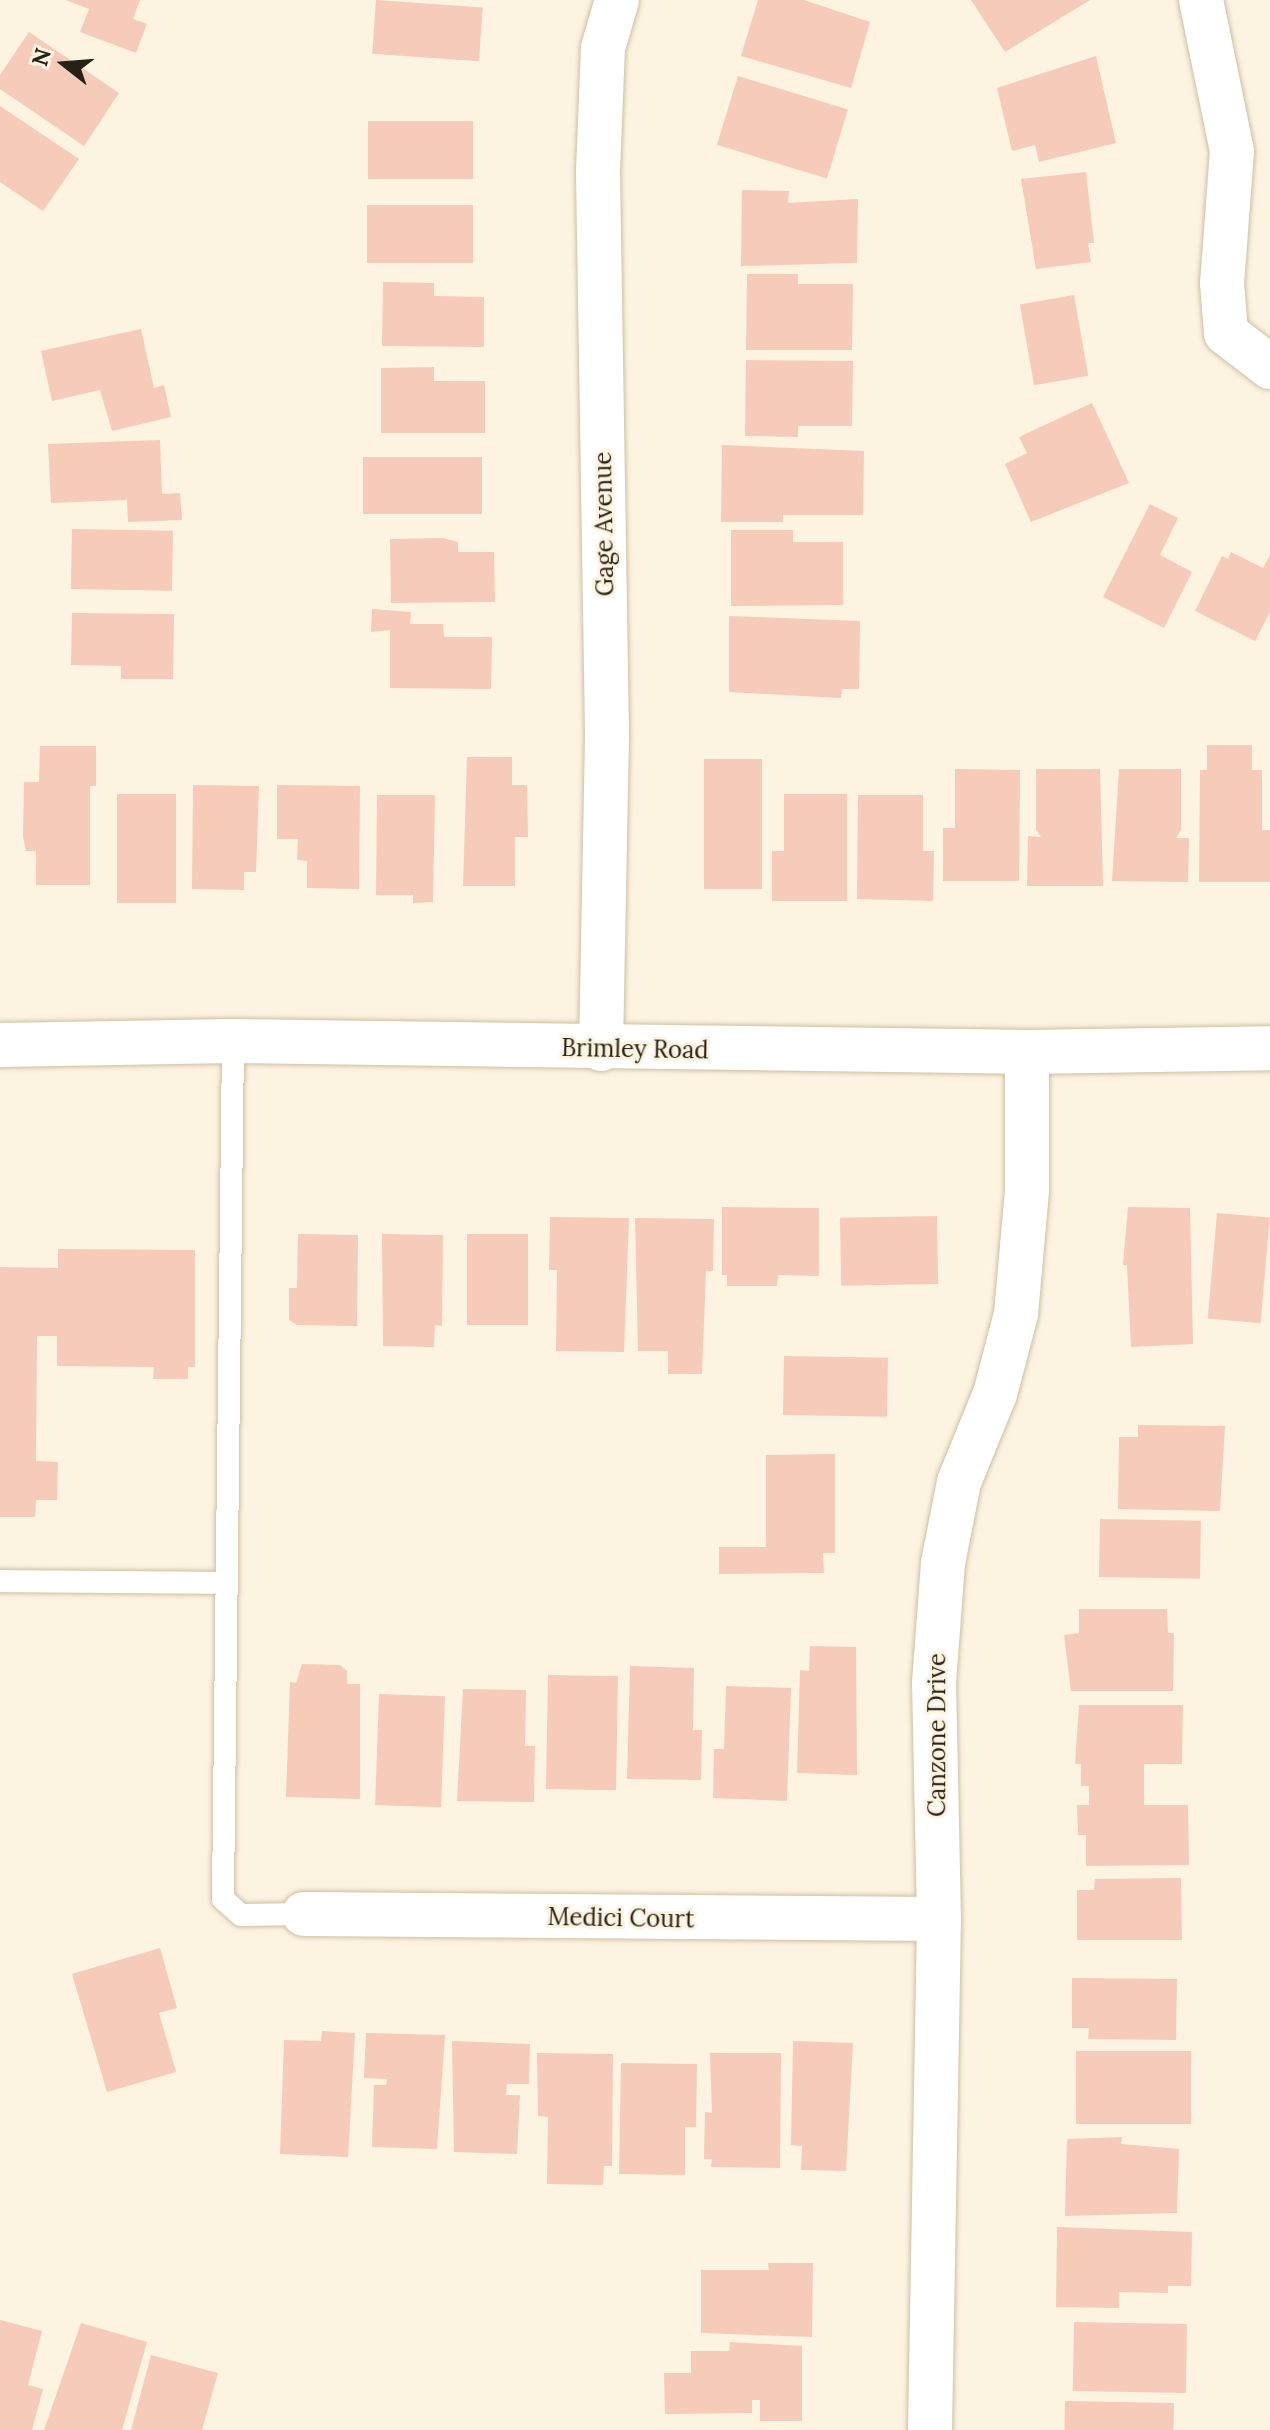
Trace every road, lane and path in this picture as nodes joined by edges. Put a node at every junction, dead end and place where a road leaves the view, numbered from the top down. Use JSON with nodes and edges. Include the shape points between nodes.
{"nodes":[{"id":1,"x":617,"y":0,"type":"edge"},
{"id":2,"x":1201,"y":0,"type":"edge"},
{"id":3,"x":1270,"y":367,"type":"edge"},
{"id":4,"x":233,"y":1041,"type":"junction"},
{"id":5,"x":0,"y":1045,"type":"edge"},
{"id":6,"x":1270,"y":1048,"type":"edge"},
{"id":7,"x":601,"y":1049,"type":"junction"},
{"id":8,"x":1027,"y":1052,"type":"junction"},
{"id":9,"x":0,"y":1581,"type":"edge"},
{"id":10,"x":227,"y":1583,"type":"junction"},
{"id":11,"x":304,"y":1914,"type":"joint"},
{"id":12,"x":939,"y":1919,"type":"junction"},
{"id":13,"x":930,"y":2430,"type":"edge"}],
"edges":[{"from":1,"to":7,"type":"street","name":"Gage Avenue","via":[[603,48],[598,171],[607,733]]},
{"from":2,"to":3,"type":"street","via":[[1232,151],[1222,283],[1226,333]]},
{"from":4,"to":5,"type":"street","name":"Brimley Road"},
{"from":4,"to":7,"type":"street","name":"Brimley Road"},
{"from":4,"to":10,"type":"lane"},
{"from":6,"to":8,"type":"street","name":"Brimley Road"},
{"from":7,"to":8,"type":"street","name":"Brimley Road"},
{"from":8,"to":12,"type":"street","name":"Canzone Drive","via":[[1027,1190],[1016,1314],[995,1394],[959,1482],[943,1563],[934,1683]]},
{"from":9,"to":10,"type":"lane"},
{"from":10,"to":11,"type":"lane","via":[[223,1899],[241,1915]]},
{"from":11,"to":12,"type":"street","name":"Medici Court"},
{"from":12,"to":13,"type":"street","name":"Canzone Drive"}]}
